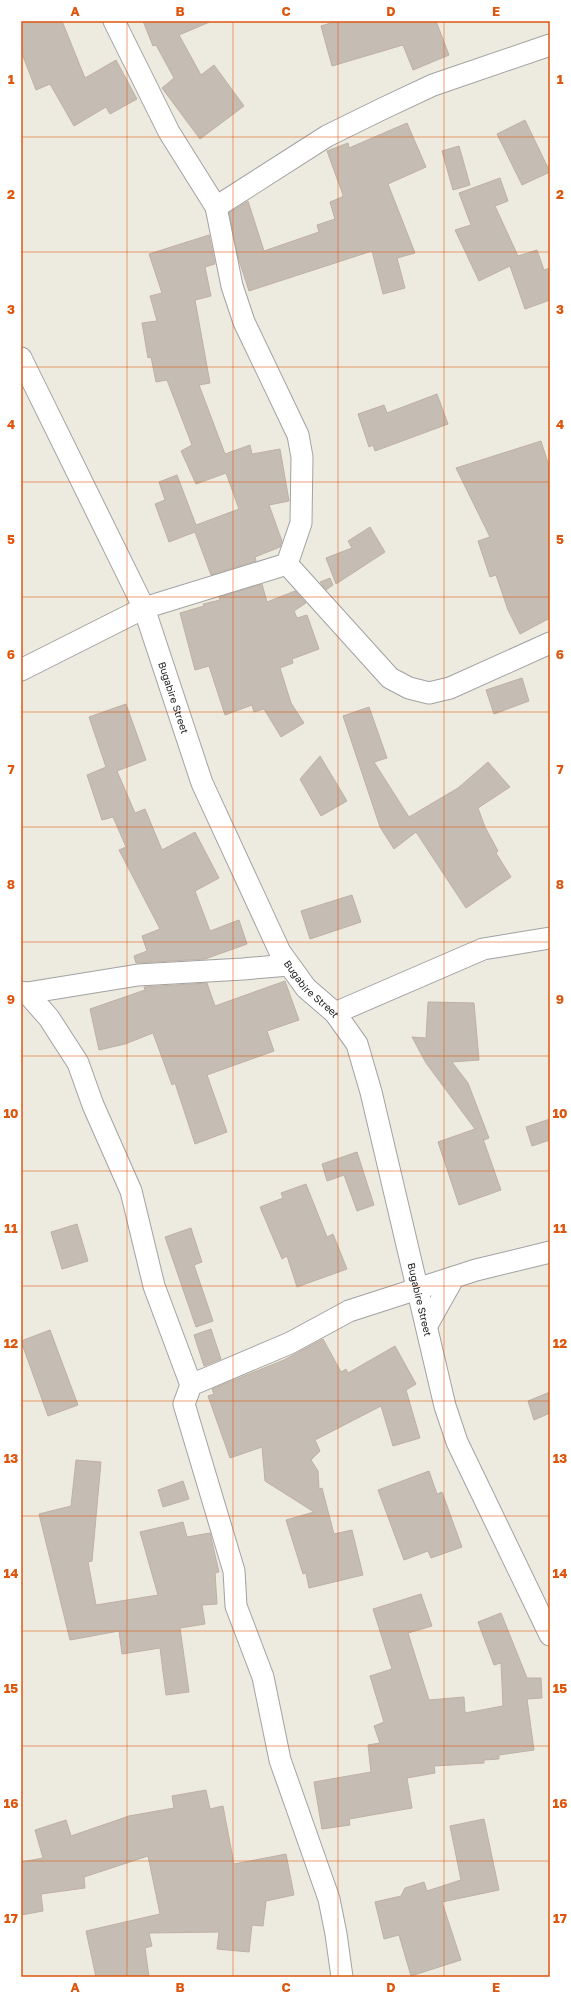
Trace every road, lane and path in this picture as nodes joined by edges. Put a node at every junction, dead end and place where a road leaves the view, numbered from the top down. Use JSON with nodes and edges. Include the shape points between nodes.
{"nodes":[{"id":1,"x":114,"y":21,"type":"edge"},
{"id":2,"x":550,"y":46,"type":"edge"},
{"id":3,"x":216,"y":207,"type":"junction"},
{"id":4,"x":21,"y":358,"type":"edge"},
{"id":5,"x":287,"y":564,"type":"junction"},
{"id":6,"x":144,"y":608,"type":"junction"},
{"id":7,"x":550,"y":643,"type":"edge"},
{"id":8,"x":21,"y":670,"type":"edge"},
{"id":9,"x":550,"y":938,"type":"edge"},
{"id":10,"x":289,"y":964,"type":"junction"},
{"id":11,"x":24,"y":992,"type":"edge"},
{"id":12,"x":335,"y":1013,"type":"junction"},
{"id":13,"x":550,"y":1252,"type":"edge"},
{"id":14,"x":454,"y":1277,"type":"junction"},
{"id":15,"x":416,"y":1288,"type":"junction"},
{"id":16,"x":427,"y":1325,"type":"junction"},
{"id":17,"x":191,"y":1384,"type":"junction"},
{"id":18,"x":550,"y":1635,"type":"edge"},
{"id":19,"x":342,"y":1977,"type":"edge"}],
"edges":[{"from":1,"to":3,"type":"street","via":[[169,132]]},
{"from":2,"to":3,"type":"street","via":[[433,85],[384,108],[327,136]]},
{"from":3,"to":5,"type":"street","via":[[232,286],[244,322],[298,435],[302,457],[301,523]]},
{"from":4,"to":6,"type":"street","name":"Bugabire Street"},
{"from":5,"to":6,"type":"street"},
{"from":5,"to":7,"type":"street","via":[[390,678],[409,688],[429,693],[450,688]]},
{"from":6,"to":8,"type":"street"},
{"from":6,"to":10,"type":"street","name":"Bugabire Street","via":[[202,783],[280,952]]},
{"from":9,"to":12,"type":"street","via":[[483,949]]},
{"from":10,"to":11,"type":"street","via":[[243,970],[138,975]]},
{"from":10,"to":12,"type":"street","name":"Bugabire Street","via":[[306,988]]},
{"from":11,"to":17,"type":"street","via":[[49,1018],[78,1063],[93,1105],[131,1191],[154,1286]]},
{"from":12,"to":15,"type":"street","name":"Bugabire Street","via":[[357,1044],[371,1092]]},
{"from":13,"to":14,"type":"street"},
{"from":14,"to":15,"type":"street"},
{"from":14,"to":16,"type":"street"},
{"from":15,"to":16,"type":"street","name":"Bugabire Street"},
{"from":15,"to":17,"type":"street","via":[[349,1311],[290,1343]]},
{"from":16,"to":18,"type":"street","name":"Bugabire Street","via":[[445,1406],[457,1442]]},
{"from":17,"to":19,"type":"street","via":[[184,1404],[234,1571],[236,1606],[263,1677],[280,1760],[329,1899]]}]}
